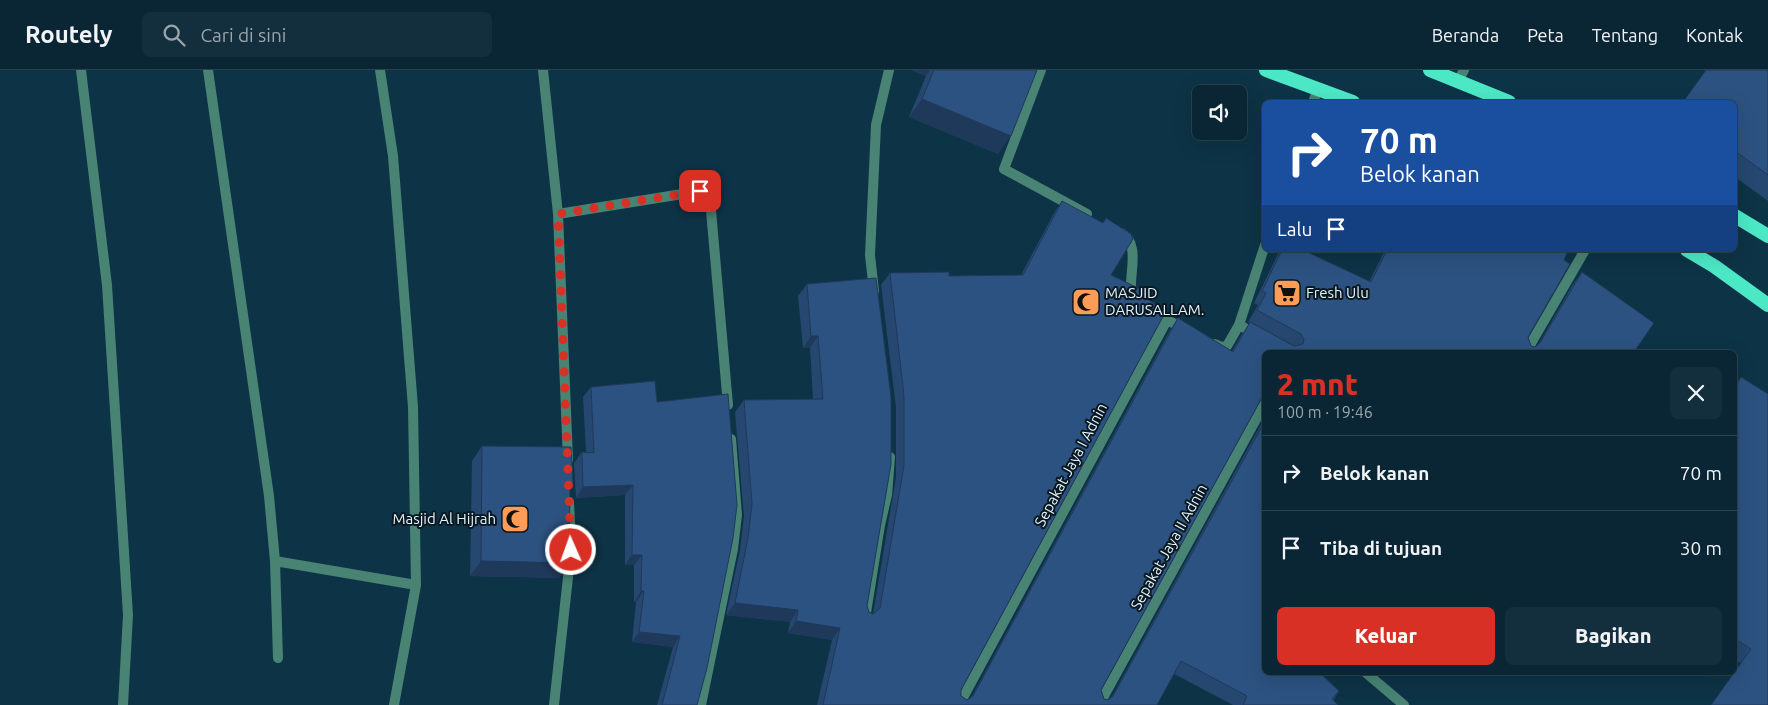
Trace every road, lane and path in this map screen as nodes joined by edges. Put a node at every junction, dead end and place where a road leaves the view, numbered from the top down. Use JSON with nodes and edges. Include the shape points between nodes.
{"nodes":[{"id":1,"x":81,"y":70,"type":"edge"},
{"id":2,"x":208,"y":70,"type":"edge"},
{"id":3,"x":380,"y":70,"type":"edge"},
{"id":4,"x":543,"y":70,"type":"edge"},
{"id":5,"x":888,"y":70,"type":"edge"},
{"id":6,"x":1041,"y":70,"type":"edge"},
{"id":7,"x":1266,"y":70,"type":"edge"},
{"id":8,"x":1430,"y":70,"type":"edge"},
{"id":9,"x":1461,"y":75,"type":"edge"},
{"id":10,"x":1316,"y":96,"type":"edge"},
{"id":11,"x":1341,"y":100,"type":"edge"},
{"id":12,"x":1505,"y":100,"type":"edge"},
{"id":13,"x":558,"y":214,"type":"junction"},
{"id":14,"x":1737,"y":217,"type":"edge"},
{"id":15,"x":1768,"y":236,"type":"edge"},
{"id":16,"x":1263,"y":252,"type":"edge"},
{"id":17,"x":1584,"y":252,"type":"edge"},
{"id":18,"x":1690,"y":252,"type":"edge"},
{"id":19,"x":875,"y":303,"type":"edge"},
{"id":20,"x":1146,"y":304,"type":"edge"},
{"id":21,"x":1768,"y":306,"type":"edge"},
{"id":22,"x":1239,"y":325,"type":"junction"},
{"id":23,"x":1271,"y":342,"type":"edge"},
{"id":24,"x":1527,"y":350,"type":"edge"},
{"id":25,"x":1262,"y":408,"type":"edge"},
{"id":26,"x":729,"y":414,"type":"edge"},
{"id":27,"x":731,"y":432,"type":"edge"},
{"id":28,"x":890,"y":444,"type":"edge"},
{"id":29,"x":568,"y":470,"type":"edge"},
{"id":30,"x":569,"y":490,"type":"edge"},
{"id":31,"x":275,"y":561,"type":"junction"},
{"id":32,"x":416,"y":584,"type":"junction"},
{"id":33,"x":865,"y":619,"type":"edge"},
{"id":34,"x":278,"y":658,"type":"dead end"},
{"id":35,"x":1369,"y":675,"type":"edge"},
{"id":36,"x":123,"y":705,"type":"edge"},
{"id":37,"x":394,"y":705,"type":"edge"},
{"id":38,"x":554,"y":705,"type":"edge"},
{"id":39,"x":701,"y":705,"type":"edge"},
{"id":40,"x":958,"y":705,"type":"edge"},
{"id":41,"x":1100,"y":705,"type":"edge"},
{"id":42,"x":1404,"y":705,"type":"edge"}],
"edges":[{"from":1,"to":36,"type":"street","via":[[107,285],[128,615]]},
{"from":2,"to":31,"type":"street","via":[[269,496]]},
{"from":3,"to":32,"type":"street","via":[[393,156],[413,407]]},
{"from":4,"to":13,"type":"street"},
{"from":5,"to":19,"type":"street","via":[[876,125],[870,256]]},
{"from":6,"to":20,"type":"street","via":[[1004,169],[1125,235],[1132,250],[1131,288]]},
{"from":7,"to":10,"type":"highway"},
{"from":8,"to":9,"type":"highway"},
{"from":9,"to":12,"type":"highway"},
{"from":10,"to":11,"type":"highway"},
{"from":13,"to":26,"type":"street","via":[[700,191],[706,194],[710,199]]},
{"from":13,"to":29,"type":"street"},
{"from":14,"to":15,"type":"highway"},
{"from":16,"to":22,"type":"street"},
{"from":17,"to":24,"type":"street"},
{"from":18,"to":21,"type":"highway"},
{"from":22,"to":23,"type":"street"},
{"from":22,"to":40,"type":"street","name":"Sepakat Jaya I Adnin","via":[[1225,347],[1164,317]]},
{"from":25,"to":41,"type":"street","name":"Sepakat Jaya II Adnin"},
{"from":27,"to":39,"type":"street","via":[[738,515]]},
{"from":28,"to":33,"type":"street","via":[[887,496]]},
{"from":30,"to":38,"type":"street","via":[[571,550]]},
{"from":31,"to":32,"type":"street"},
{"from":31,"to":34,"type":"street"},
{"from":32,"to":37,"type":"street"},
{"from":35,"to":42,"type":"street"}]}
